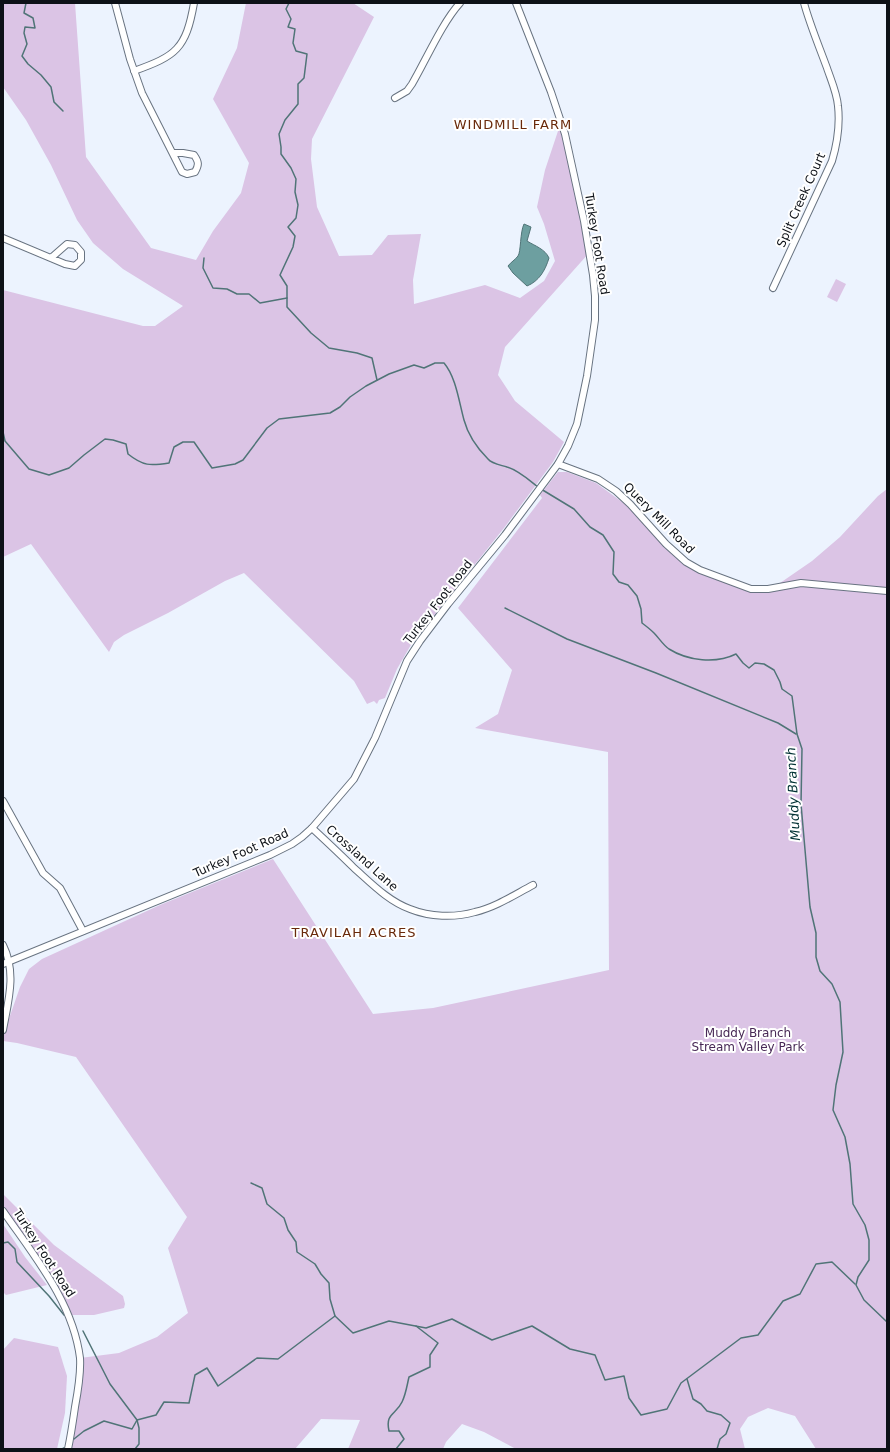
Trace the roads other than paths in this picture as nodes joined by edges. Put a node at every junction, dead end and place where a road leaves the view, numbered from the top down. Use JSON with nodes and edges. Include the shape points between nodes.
{"nodes":[{"id":1,"x":115,"y":3,"type":"edge"},
{"id":2,"x":194,"y":3,"type":"edge"},
{"id":3,"x":460,"y":3,"type":"edge"},
{"id":4,"x":516,"y":3,"type":"edge"},
{"id":5,"x":804,"y":3,"type":"edge"},
{"id":6,"x":134,"y":71,"type":"junction"},
{"id":7,"x":395,"y":98,"type":"dead end"},
{"id":8,"x":173,"y":153,"type":"junction"},
{"id":9,"x":3,"y":238,"type":"edge"},
{"id":10,"x":51,"y":258,"type":"junction"},
{"id":11,"x":773,"y":288,"type":"dead end"},
{"id":12,"x":558,"y":464,"type":"junction"},
{"id":13,"x":887,"y":591,"type":"edge"},
{"id":14,"x":3,"y":801,"type":"edge"},
{"id":15,"x":312,"y":828,"type":"junction"},
{"id":16,"x":533,"y":885,"type":"dead end"},
{"id":17,"x":83,"y":931,"type":"junction"},
{"id":18,"x":3,"y":945,"type":"edge"},
{"id":19,"x":6,"y":963,"type":"edge"},
{"id":20,"x":3,"y":1030,"type":"edge"},
{"id":21,"x":3,"y":1211,"type":"edge"},
{"id":22,"x":68,"y":1449,"type":"edge"}],
"edges":[{"from":1,"to":6,"type":"street"},
{"from":2,"to":6,"type":"street","via":[[188,32],[175,50],[160,61]]},
{"from":3,"to":7,"type":"street","via":[[438,36],[407,92]]},
{"from":4,"to":12,"type":"street","name":"Turkey Foot Road","via":[[565,134],[584,221],[595,296],[595,320],[577,424]]},
{"from":5,"to":11,"type":"street","name":"Split Creek Court","via":[[835,91],[838,107],[836,148]]},
{"from":6,"to":8,"type":"street","via":[[142,93]]},
{"from":8,"to":8,"type":"street","via":[[182,172],[195,172],[199,161],[194,155]]},
{"from":9,"to":10,"type":"street"},
{"from":10,"to":10,"type":"street","via":[[75,266],[81,260],[82,252],[75,245],[67,244]]},
{"from":12,"to":13,"type":"street","name":"Query Mill Road","via":[[598,479],[616,491],[686,562],[751,590],[801,584]]},
{"from":12,"to":15,"type":"street","name":"Turkey Foot Road","via":[[420,641],[407,661],[375,738],[354,779]]},
{"from":14,"to":17,"type":"street","via":[[43,873],[60,888]]},
{"from":15,"to":16,"type":"street","name":"Crossland Lane","via":[[376,888],[408,909],[418,912],[449,917],[476,912],[492,907]]},
{"from":15,"to":17,"type":"street","name":"Turkey Foot Road","via":[[292,844],[270,855]]},
{"from":17,"to":19,"type":"street","name":"Turkey Foot Road"},
{"from":18,"to":19,"type":"street"},
{"from":19,"to":20,"type":"street","via":[[12,978]]},
{"from":21,"to":22,"type":"street","name":"Turkey Foot Road","via":[[52,1283],[70,1315],[74,1329],[80,1358],[79,1382]]}]}
